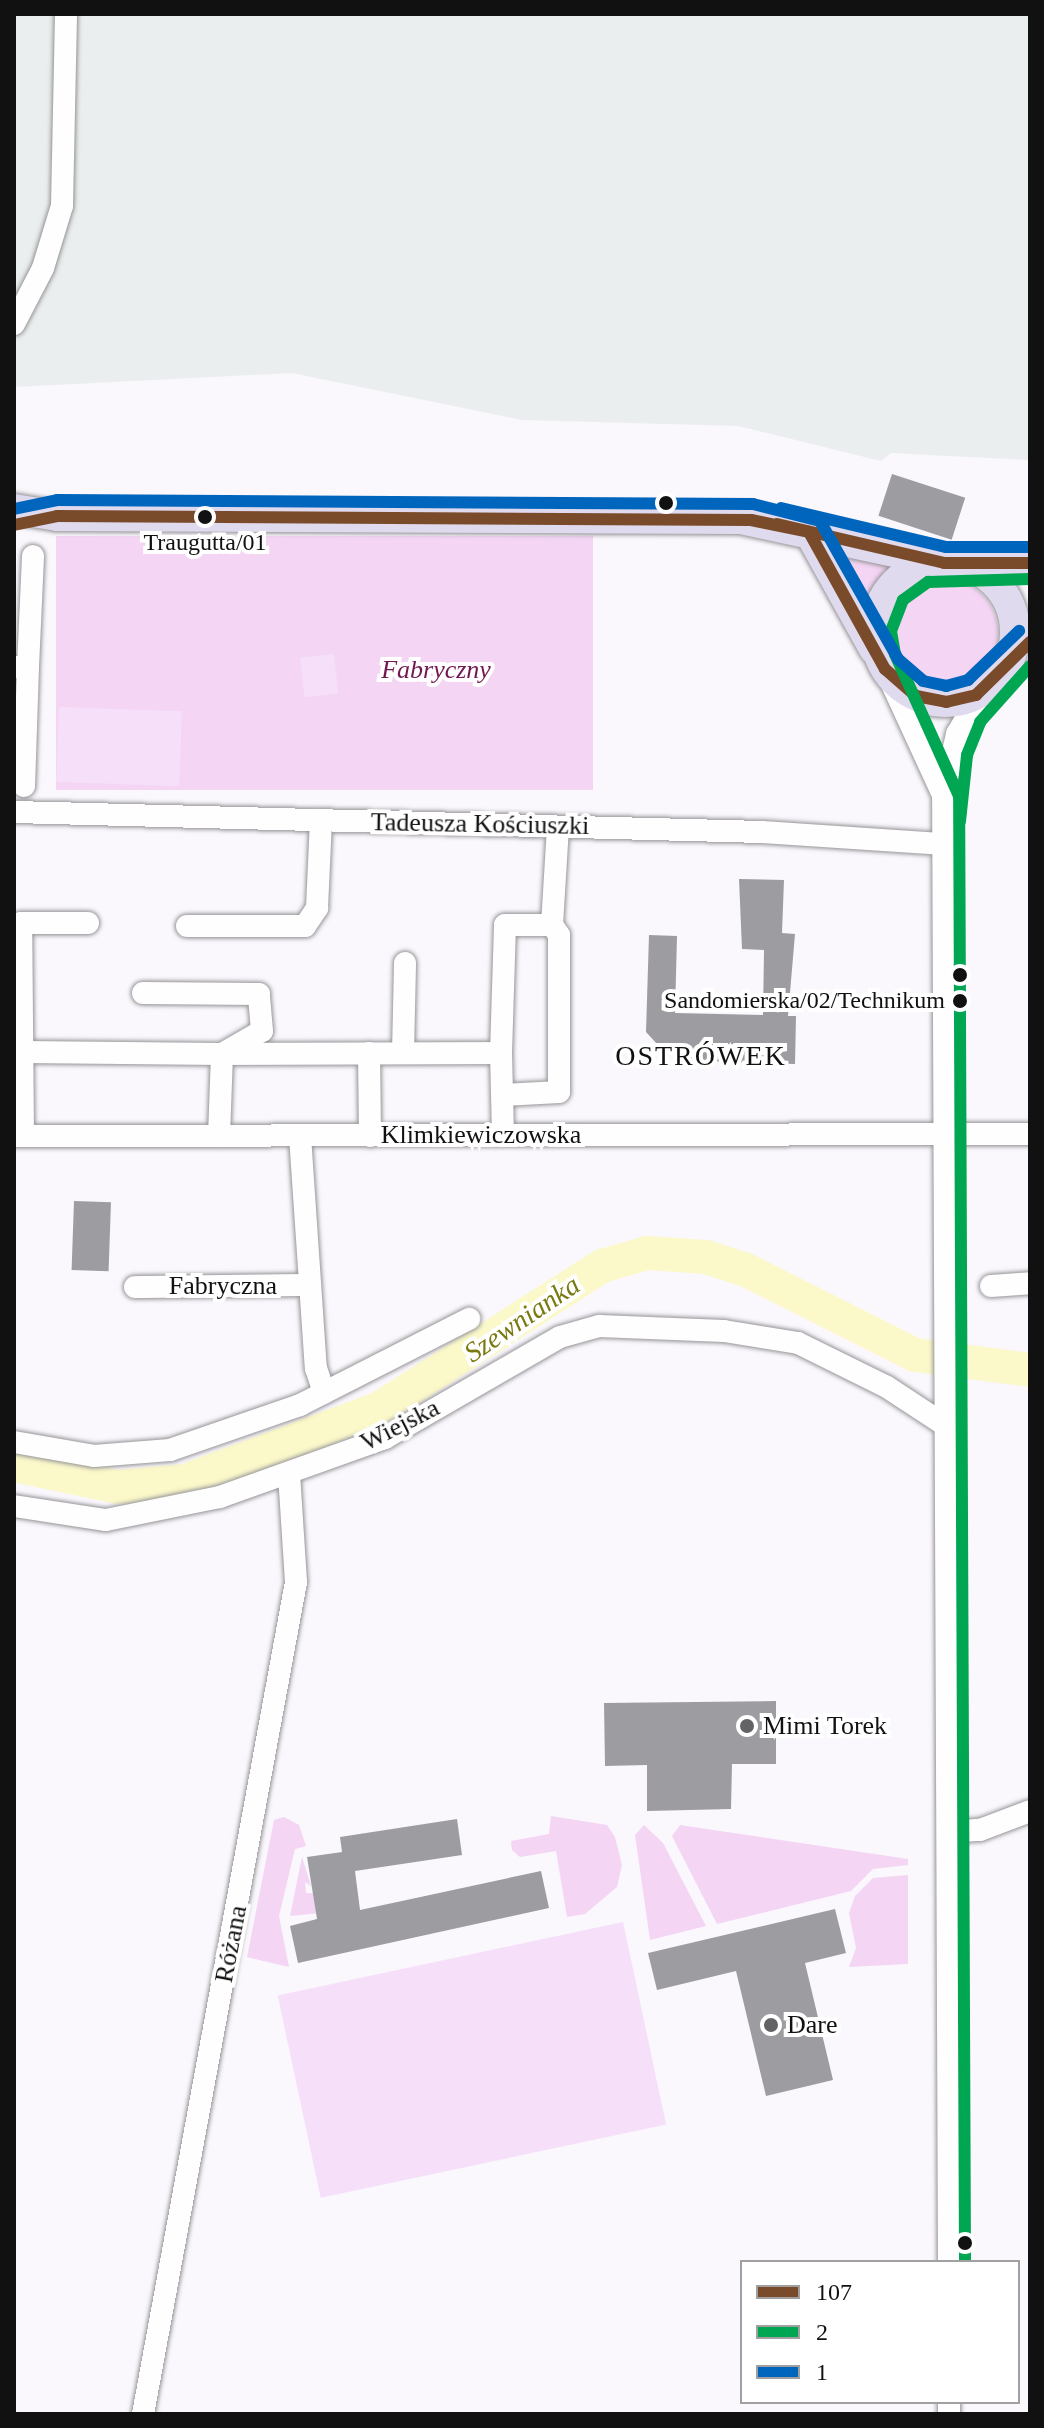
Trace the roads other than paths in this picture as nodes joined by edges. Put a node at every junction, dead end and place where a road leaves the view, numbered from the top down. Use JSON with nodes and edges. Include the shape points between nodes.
{"nodes":[{"id":1,"x":66,"y":14,"type":"edge"},
{"id":2,"x":14,"y":324,"type":"edge"},
{"id":3,"x":14,"y":509,"type":"edge"},
{"id":4,"x":57,"y":516,"type":"junction"},
{"id":5,"x":14,"y":525,"type":"edge"},
{"id":6,"x":809,"y":532,"type":"junction"},
{"id":7,"x":33,"y":556,"type":"dead end"},
{"id":8,"x":954,"y":563,"type":"junction"},
{"id":9,"x":1030,"y":563,"type":"edge"},
{"id":10,"x":1030,"y":642,"type":"edge"},
{"id":11,"x":883,"y":664,"type":"junction"},
{"id":12,"x":21,"y":667,"type":"edge"},
{"id":13,"x":1006,"y":667,"type":"junction"},
{"id":14,"x":981,"y":693,"type":"junction"},
{"id":15,"x":24,"y":786,"type":"dead end"},
{"id":16,"x":943,"y":796,"type":"junction"},
{"id":17,"x":14,"y":812,"type":"edge"},
{"id":18,"x":321,"y":820,"type":"junction"},
{"id":19,"x":558,"y":827,"type":"junction"},
{"id":20,"x":945,"y":844,"type":"junction"},
{"id":21,"x":18,"y":923,"type":"edge"},
{"id":22,"x":88,"y":923,"type":"dead end"},
{"id":23,"x":552,"y":925,"type":"junction"},
{"id":24,"x":187,"y":926,"type":"dead end"},
{"id":25,"x":405,"y":963,"type":"dead end"},
{"id":26,"x":143,"y":993,"type":"dead end"},
{"id":27,"x":23,"y":1052,"type":"junction"},
{"id":28,"x":369,"y":1053,"type":"junction"},
{"id":29,"x":403,"y":1053,"type":"junction"},
{"id":30,"x":501,"y":1053,"type":"junction"},
{"id":31,"x":222,"y":1054,"type":"junction"},
{"id":32,"x":503,"y":1095,"type":"junction"},
{"id":33,"x":948,"y":1134,"type":"junction"},
{"id":34,"x":1030,"y":1134,"type":"edge"},
{"id":35,"x":503,"y":1135,"type":"junction"},
{"id":36,"x":19,"y":1136,"type":"edge"},
{"id":37,"x":219,"y":1136,"type":"junction"},
{"id":38,"x":300,"y":1136,"type":"junction"},
{"id":39,"x":370,"y":1136,"type":"junction"},
{"id":40,"x":1030,"y":1283,"type":"edge"},
{"id":41,"x":310,"y":1285,"type":"junction"},
{"id":42,"x":991,"y":1286,"type":"dead end"},
{"id":43,"x":135,"y":1287,"type":"dead end"},
{"id":44,"x":469,"y":1319,"type":"dead end"},
{"id":45,"x":324,"y":1393,"type":"junction"},
{"id":46,"x":948,"y":1427,"type":"junction"},
{"id":47,"x":14,"y":1442,"type":"edge"},
{"id":48,"x":289,"y":1473,"type":"junction"},
{"id":49,"x":14,"y":1506,"type":"edge"},
{"id":50,"x":1030,"y":1811,"type":"edge"},
{"id":51,"x":949,"y":1832,"type":"junction"},
{"id":52,"x":949,"y":2260,"type":"edge"},
{"id":53,"x":143,"y":2414,"type":"edge"}],
"edges":[{"from":1,"to":2,"type":"street","via":[[62,206],[43,268]]},
{"from":3,"to":4,"type":"main road"},
{"from":4,"to":5,"type":"main road"},
{"from":4,"to":6,"type":"main road","via":[[720,518]]},
{"from":6,"to":8,"type":"main road"},
{"from":6,"to":11,"type":"main road"},
{"from":7,"to":12,"type":"street"},
{"from":8,"to":9,"type":"main road"},
{"from":8,"to":11,"type":"main road","via":[[905,575],[884,599],[875,629]]},
{"from":8,"to":13,"type":"main road","via":[[992,581],[1010,606],[1015,637]]},
{"from":10,"to":13,"type":"main road"},
{"from":11,"to":14,"type":"main road","via":[[926,700],[957,702]]},
{"from":11,"to":16,"type":"street"},
{"from":12,"to":15,"type":"street"},
{"from":13,"to":14,"type":"main road"},
{"from":14,"to":16,"type":"street","via":[[957,734]]},
{"from":16,"to":20,"type":"street"},
{"from":17,"to":18,"type":"street","name":"Tadeusza Kościuszki"},
{"from":18,"to":19,"type":"street","name":"Tadeusza Kościuszki"},
{"from":18,"to":24,"type":"street","via":[[317,908],[305,926]]},
{"from":19,"to":20,"type":"street","name":"Tadeusza Kościuszki"},
{"from":19,"to":23,"type":"street"},
{"from":20,"to":33,"type":"street"},
{"from":21,"to":22,"type":"street"},
{"from":21,"to":27,"type":"street"},
{"from":23,"to":30,"type":"street","via":[[505,925]]},
{"from":23,"to":32,"type":"street","via":[[559,935],[559,1092]]},
{"from":25,"to":29,"type":"street"},
{"from":26,"to":31,"type":"street","via":[[259,994],[262,1031]]},
{"from":27,"to":31,"type":"street"},
{"from":27,"to":36,"type":"street"},
{"from":28,"to":29,"type":"street"},
{"from":28,"to":31,"type":"street"},
{"from":28,"to":39,"type":"street"},
{"from":29,"to":30,"type":"street"},
{"from":30,"to":32,"type":"street"},
{"from":31,"to":37,"type":"street"},
{"from":32,"to":35,"type":"street"},
{"from":33,"to":34,"type":"street","name":"Klimkiewiczowska"},
{"from":33,"to":35,"type":"street","name":"Klimkiewiczowska"},
{"from":33,"to":46,"type":"street"},
{"from":35,"to":39,"type":"street","name":"Klimkiewiczowska"},
{"from":36,"to":37,"type":"street","name":"Klimkiewiczowska"},
{"from":37,"to":38,"type":"street","name":"Klimkiewiczowska"},
{"from":38,"to":39,"type":"street","name":"Klimkiewiczowska"},
{"from":38,"to":41,"type":"street","name":"Fabryczna"},
{"from":40,"to":42,"type":"street"},
{"from":41,"to":43,"type":"street","name":"Fabryczna"},
{"from":41,"to":45,"type":"street","name":"Fabryczna"},
{"from":44,"to":45,"type":"street"},
{"from":45,"to":47,"type":"street","via":[[170,1450],[94,1456]]},
{"from":46,"to":48,"type":"street","name":"Wiejska","via":[[887,1387],[798,1343],[736,1332],[599,1326],[560,1337],[385,1438]]},
{"from":46,"to":51,"type":"street"},
{"from":48,"to":49,"type":"street","name":"Wiejska","via":[[179,1509],[106,1520]]},
{"from":48,"to":53,"type":"street","name":"Różana","via":[[296,1582]]},
{"from":50,"to":51,"type":"street","via":[[980,1830]]},
{"from":51,"to":52,"type":"street"}]}
